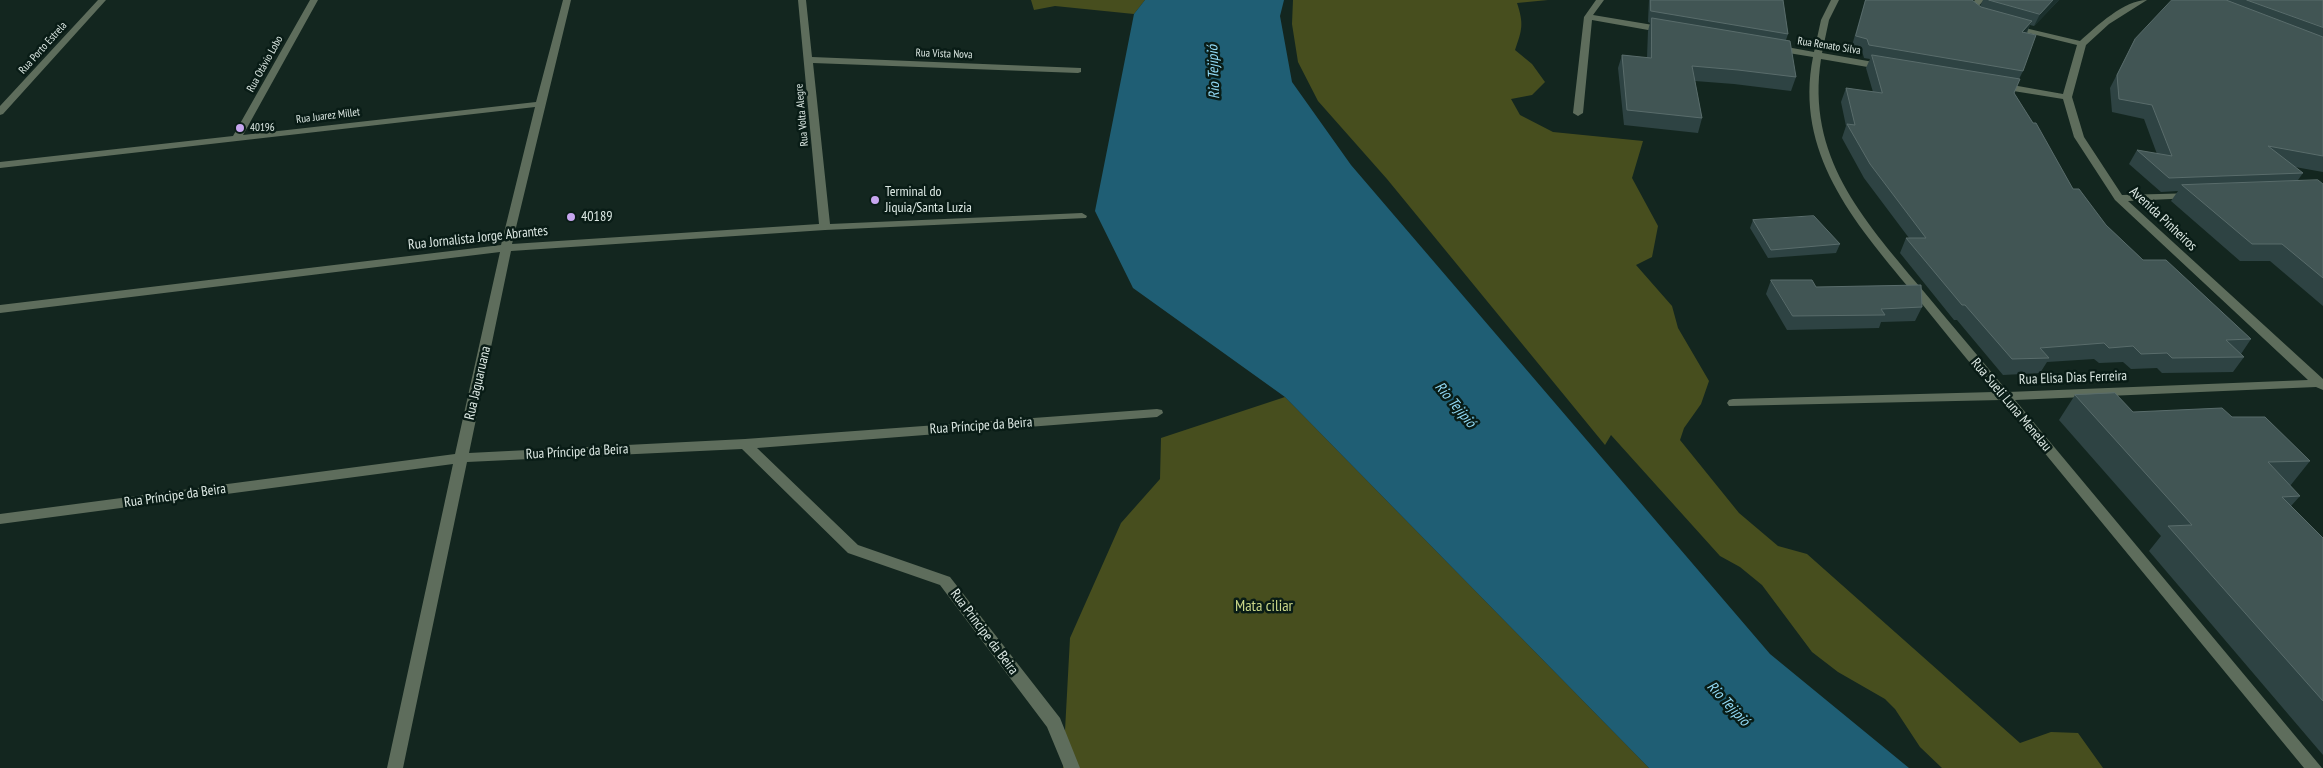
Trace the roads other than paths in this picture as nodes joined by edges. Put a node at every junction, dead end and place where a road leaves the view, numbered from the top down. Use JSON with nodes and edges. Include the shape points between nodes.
{"nodes":[{"id":1,"x":102,"y":0,"type":"edge"},
{"id":2,"x":314,"y":0,"type":"edge"},
{"id":3,"x":567,"y":0,"type":"edge"},
{"id":4,"x":802,"y":0,"type":"edge"},
{"id":5,"x":1600,"y":0,"type":"edge"},
{"id":6,"x":1835,"y":0,"type":"edge"},
{"id":7,"x":1980,"y":0,"type":"edge"},
{"id":8,"x":2143,"y":0,"type":"edge"},
{"id":9,"x":1588,"y":17,"type":"junction"},
{"id":10,"x":1986,"y":19,"type":"edge"},
{"id":11,"x":2001,"y":23,"type":"edge"},
{"id":12,"x":1673,"y":31,"type":"edge"},
{"id":13,"x":2082,"y":44,"type":"junction"},
{"id":14,"x":1769,"y":47,"type":"edge"},
{"id":15,"x":1817,"y":55,"type":"junction"},
{"id":16,"x":809,"y":60,"type":"junction"},
{"id":17,"x":1894,"y":68,"type":"edge"},
{"id":18,"x":1078,"y":70,"type":"dead end"},
{"id":19,"x":1990,"y":84,"type":"edge"},
{"id":20,"x":2067,"y":97,"type":"junction"},
{"id":21,"x":540,"y":104,"type":"junction"},
{"id":22,"x":0,"y":112,"type":"edge"},
{"id":23,"x":1578,"y":113,"type":"dead end"},
{"id":24,"x":236,"y":139,"type":"junction"},
{"id":25,"x":0,"y":164,"type":"edge"},
{"id":26,"x":2206,"y":195,"type":"edge"},
{"id":27,"x":2119,"y":198,"type":"junction"},
{"id":28,"x":1082,"y":216,"type":"dead end"},
{"id":29,"x":825,"y":227,"type":"junction"},
{"id":30,"x":506,"y":248,"type":"junction"},
{"id":31,"x":0,"y":309,"type":"edge"},
{"id":32,"x":2322,"y":384,"type":"edge"},
{"id":33,"x":2002,"y":396,"type":"junction"},
{"id":34,"x":1733,"y":402,"type":"dead end"},
{"id":35,"x":1157,"y":413,"type":"dead end"},
{"id":36,"x":745,"y":444,"type":"junction"},
{"id":37,"x":460,"y":458,"type":"junction"},
{"id":38,"x":0,"y":519,"type":"edge"},
{"id":39,"x":395,"y":768,"type":"edge"},
{"id":40,"x":1072,"y":768,"type":"edge"},
{"id":41,"x":2314,"y":768,"type":"edge"}],
"edges":[{"from":1,"to":22,"type":"street","name":"Rua Porto Estrela"},
{"from":2,"to":24,"type":"street","name":"Rua Otávio Lobo"},
{"from":3,"to":21,"type":"street","name":"Rua Jaguaruana"},
{"from":4,"to":16,"type":"street","name":"Rua Volta Alegre"},
{"from":5,"to":9,"type":"street"},
{"from":6,"to":15,"type":"street","name":"Rua Sueli Luna Menelau","via":[[1827,10]]},
{"from":7,"to":10,"type":"street","via":[[1971,9]]},
{"from":8,"to":13,"type":"street","via":[[2106,22]]},
{"from":9,"to":12,"type":"street"},
{"from":9,"to":23,"type":"street"},
{"from":11,"to":13,"type":"street"},
{"from":13,"to":20,"type":"street"},
{"from":14,"to":15,"type":"street","name":"Rua Renato Silva"},
{"from":15,"to":17,"type":"street","name":"Rua Renato Silva"},
{"from":15,"to":33,"type":"street","name":"Rua Sueli Luna Menelau","via":[[1814,101],[1821,139],[1839,188],[1869,233]]},
{"from":16,"to":18,"type":"street","name":"Rua Vista Nova"},
{"from":16,"to":29,"type":"street","name":"Rua Volta Alegre"},
{"from":19,"to":20,"type":"street"},
{"from":20,"to":27,"type":"street","name":"Avenida Pinheiros","via":[[2079,137]]},
{"from":21,"to":24,"type":"street","name":"Rua Juarez Millet"},
{"from":21,"to":30,"type":"street","name":"Rua Jaguaruana"},
{"from":24,"to":25,"type":"street","name":"Rua Juarez Millet"},
{"from":26,"to":27,"type":"street"},
{"from":27,"to":32,"type":"street","name":"Avenida Pinheiros"},
{"from":28,"to":29,"type":"street","name":"Rua Jornalista Jorge Abrantes"},
{"from":29,"to":30,"type":"street","name":"Rua Jornalista Jorge Abrantes"},
{"from":30,"to":31,"type":"street","name":"Rua Jornalista Jorge Abrantes"},
{"from":30,"to":37,"type":"street","name":"Rua Jaguaruana","via":[[486,352]]},
{"from":32,"to":33,"type":"street","name":"Rua Elisa Dias Ferreira"},
{"from":33,"to":34,"type":"street","name":"Rua Elisa Dias Ferreira"},
{"from":33,"to":41,"type":"street","name":"Rua Sueli Luna Menelau"},
{"from":35,"to":36,"type":"street","name":"Rua Príncipe da Beira"},
{"from":36,"to":37,"type":"street","name":"Rua Príncipe da Beira"},
{"from":36,"to":40,"type":"street","name":"Rua Principe da Beira","via":[[853,549],[945,580],[1054,723]]},
{"from":37,"to":38,"type":"street","name":"Rua Príncipe da Beira"},
{"from":37,"to":39,"type":"street","name":"Rua Jaguaruana"}]}
